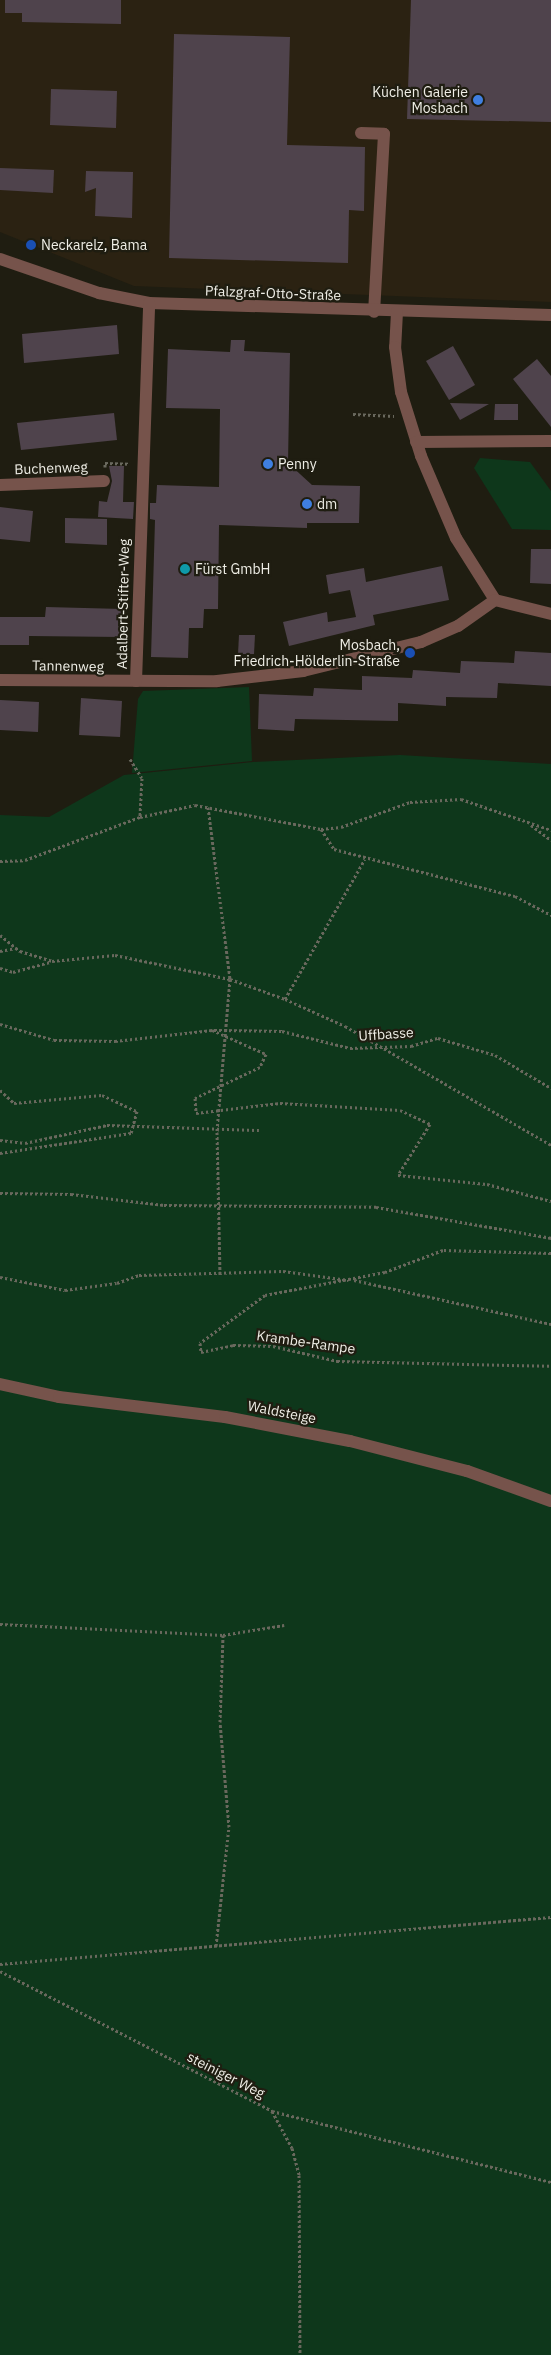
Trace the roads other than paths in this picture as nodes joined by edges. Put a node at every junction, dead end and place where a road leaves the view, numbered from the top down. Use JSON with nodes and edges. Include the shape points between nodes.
{"nodes":[{"id":1,"x":361,"y":133,"type":"dead end"},
{"id":2,"x":0,"y":259,"type":"edge"},
{"id":3,"x":149,"y":303,"type":"junction"},
{"id":4,"x":374,"y":312,"type":"junction"},
{"id":5,"x":397,"y":312,"type":"junction"},
{"id":6,"x":551,"y":315,"type":"edge"},
{"id":7,"x":416,"y":442,"type":"junction"},
{"id":8,"x":551,"y":442,"type":"edge"},
{"id":9,"x":104,"y":481,"type":"road end"},
{"id":10,"x":0,"y":485,"type":"edge"},
{"id":11,"x":495,"y":600,"type":"junction"},
{"id":12,"x":551,"y":614,"type":"edge"},
{"id":13,"x":0,"y":680,"type":"edge"},
{"id":14,"x":136,"y":681,"type":"junction"},
{"id":15,"x":0,"y":1384,"type":"edge"},
{"id":16,"x":551,"y":1501,"type":"edge"}],
"edges":[{"from":1,"to":4,"type":"street","via":[[384,134]]},
{"from":2,"to":3,"type":"street","name":"Pfalzgraf-Otto-Straße","via":[[99,294]]},
{"from":3,"to":4,"type":"street","name":"Pfalzgraf-Otto-Straße"},
{"from":3,"to":14,"type":"street","name":"Adalbert-Stifter-Weg","via":[[140,464]]},
{"from":4,"to":5,"type":"street","name":"Pfalzgraf-Otto-Straße"},
{"from":5,"to":6,"type":"street","name":"Pfalzgraf-Otto-Straße"},
{"from":5,"to":7,"type":"street","via":[[395,347],[401,392]]},
{"from":7,"to":8,"type":"street"},
{"from":7,"to":11,"type":"street","via":[[456,538]]},
{"from":9,"to":10,"type":"street","name":"Buchenweg"},
{"from":11,"to":12,"type":"street"},
{"from":11,"to":14,"type":"street","name":"Adalbert-Stifter-Weg","via":[[458,626],[420,642],[304,671],[217,681]]},
{"from":13,"to":14,"type":"street","name":"Tannenweg"},
{"from":15,"to":16,"type":"street","name":"Waldsteige","via":[[59,1397],[225,1417],[350,1440],[467,1471]]}]}
